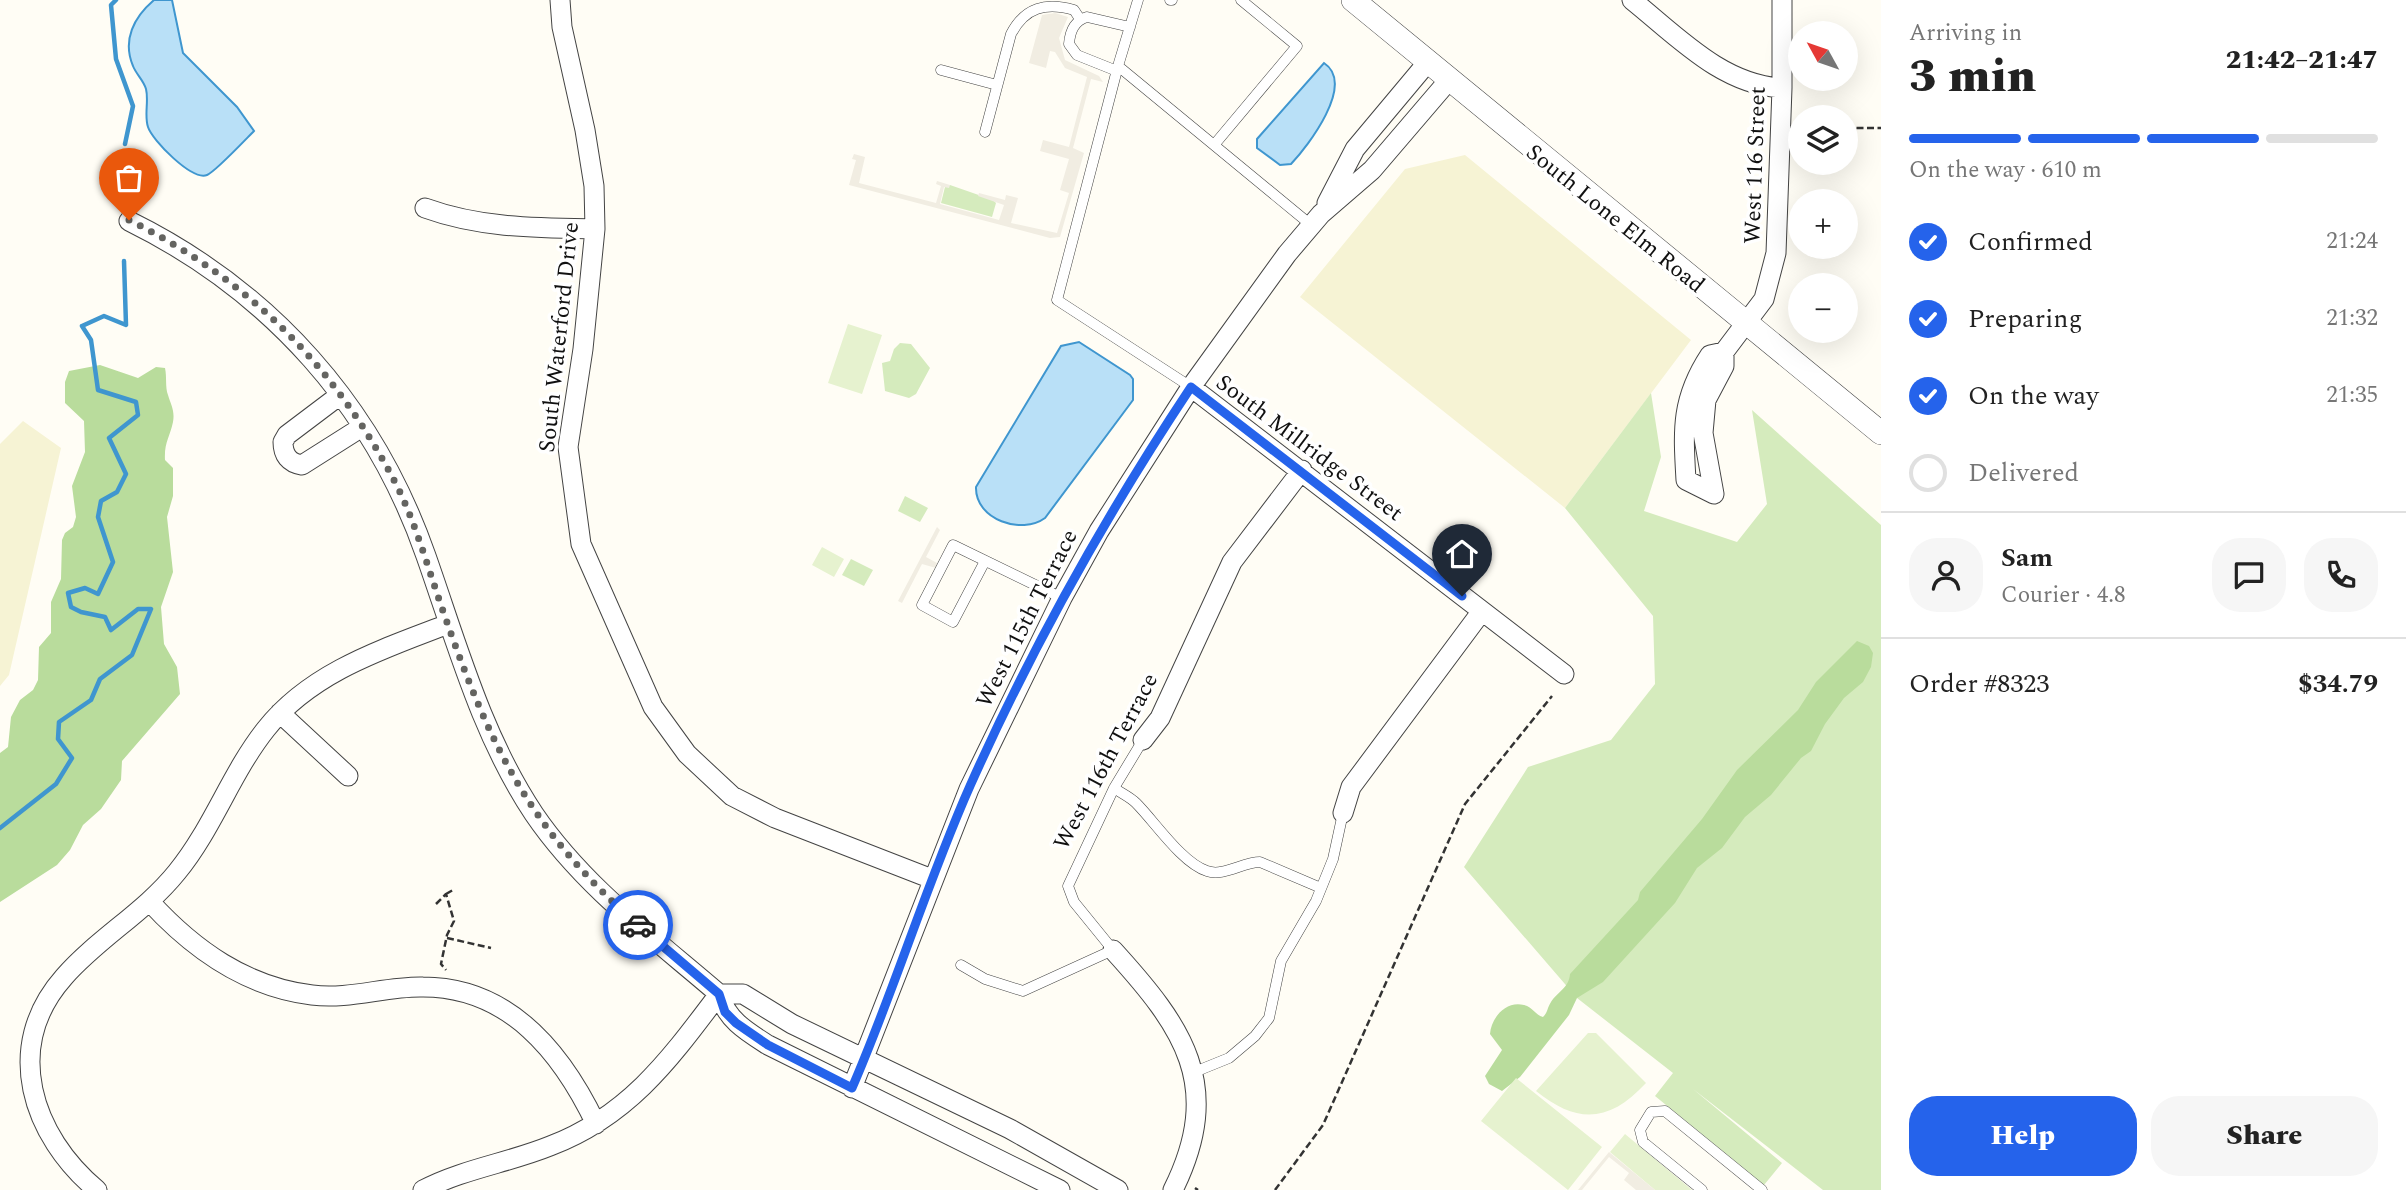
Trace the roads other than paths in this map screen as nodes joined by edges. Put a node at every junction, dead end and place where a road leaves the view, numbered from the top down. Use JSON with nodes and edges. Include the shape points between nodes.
{"nodes":[{"id":1,"x":560,"y":0,"type":"edge"},
{"id":2,"x":1138,"y":0,"type":"edge"},
{"id":3,"x":1241,"y":0,"type":"edge"},
{"id":4,"x":1353,"y":0,"type":"edge"},
{"id":5,"x":1632,"y":0,"type":"edge"},
{"id":6,"x":1782,"y":0,"type":"edge"},
{"id":7,"x":1080,"y":19,"type":"junction"},
{"id":8,"x":1130,"y":27,"type":"junction"},
{"id":9,"x":1427,"y":63,"type":"junction"},
{"id":10,"x":1117,"y":68,"type":"junction"},
{"id":11,"x":941,"y":70,"type":"dead end"},
{"id":12,"x":1449,"y":80,"type":"junction"},
{"id":13,"x":998,"y":85,"type":"junction"},
{"id":14,"x":1782,"y":88,"type":"junction"},
{"id":15,"x":985,"y":132,"type":"dead end"},
{"id":16,"x":1214,"y":145,"type":"junction"},
{"id":17,"x":425,"y":208,"type":"dead end"},
{"id":18,"x":1316,"y":219,"type":"junction"},
{"id":19,"x":129,"y":220,"type":"dead end"},
{"id":20,"x":595,"y":229,"type":"junction"},
{"id":21,"x":1744,"y":323,"type":"junction"},
{"id":22,"x":1724,"y":352,"type":"junction"},
{"id":23,"x":1191,"y":387,"type":"junction"},
{"id":24,"x":340,"y":395,"type":"junction"},
{"id":25,"x":362,"y":427,"type":"junction"},
{"id":26,"x":1881,"y":433,"type":"edge"},
{"id":27,"x":1302,"y":470,"type":"junction"},
{"id":28,"x":985,"y":561,"type":"junction"},
{"id":29,"x":1062,"y":598,"type":"junction"},
{"id":30,"x":1482,"y":611,"type":"junction"},
{"id":31,"x":448,"y":624,"type":"junction"},
{"id":32,"x":1564,"y":674,"type":"dead end"},
{"id":33,"x":280,"y":713,"type":"junction"},
{"id":34,"x":1143,"y":740,"type":"joint"},
{"id":35,"x":348,"y":776,"type":"dead end"},
{"id":36,"x":1114,"y":788,"type":"junction"},
{"id":37,"x":1343,"y":813,"type":"joint"},
{"id":38,"x":932,"y":879,"type":"junction"},
{"id":39,"x":1321,"y":888,"type":"junction"},
{"id":40,"x":150,"y":902,"type":"junction"},
{"id":41,"x":1113,"y":950,"type":"junction"},
{"id":42,"x":961,"y":965,"type":"dead end"},
{"id":43,"x":719,"y":994,"type":"junction"},
{"id":44,"x":864,"y":1059,"type":"junction"},
{"id":45,"x":1192,"y":1073,"type":"junction"},
{"id":46,"x":852,"y":1088,"type":"junction"},
{"id":47,"x":596,"y":1124,"type":"junction"},
{"id":48,"x":97,"y":1190,"type":"edge"},
{"id":49,"x":423,"y":1190,"type":"edge"},
{"id":50,"x":1060,"y":1190,"type":"edge"},
{"id":51,"x":1118,"y":1190,"type":"edge"},
{"id":52,"x":1173,"y":1190,"type":"edge"},
{"id":53,"x":1702,"y":1190,"type":"edge"},
{"id":54,"x":1762,"y":1190,"type":"edge"}],
"edges":[{"from":1,"to":20,"type":"street","name":"South Waterford Drive","via":[[594,186]]},
{"from":2,"to":8,"type":"lane"},
{"from":3,"to":16,"type":"lane","via":[[1297,46]]},
{"from":4,"to":9,"type":"street","name":"South Lone Elm Road"},
{"from":5,"to":14,"type":"street","via":[[1731,77]]},
{"from":6,"to":14,"type":"street","name":"West 116 Street"},
{"from":7,"to":8,"type":"lane"},
{"from":7,"to":10,"type":"lane","via":[[1071,30],[1071,50],[1086,60]]},
{"from":7,"to":13,"type":"lane","via":[[1074,10],[1060,6],[1030,10],[1011,34]]},
{"from":8,"to":10,"type":"lane"},
{"from":9,"to":12,"type":"street","name":"South Lone Elm Road"},
{"from":9,"to":18,"type":"street","name":"West 115th Terrace","via":[[1355,149]]},
{"from":10,"to":16,"type":"lane"},
{"from":10,"to":23,"type":"lane","via":[[1057,300]]},
{"from":11,"to":13,"type":"lane"},
{"from":12,"to":18,"type":"street","name":"West 115th Terrace","via":[[1372,170]]},
{"from":12,"to":21,"type":"street","name":"South Lone Elm Road"},
{"from":13,"to":15,"type":"lane"},
{"from":14,"to":21,"type":"street","name":"West 116 Street","via":[[1776,253],[1764,299]]},
{"from":16,"to":18,"type":"lane"},
{"from":17,"to":20,"type":"street","via":[[474,222]]},
{"from":18,"to":23,"type":"street","name":"West 115th Terrace"},
{"from":19,"to":24,"type":"street","via":[[167,239],[257,302],[301,344]]},
{"from":20,"to":38,"type":"street","name":"South Waterford Drive","via":[[568,447],[572,486],[581,544],[653,707],[687,754],[732,796],[775,818]]},
{"from":21,"to":22,"type":"street","name":"West 116 Street"},
{"from":21,"to":26,"type":"street","name":"South Lone Elm Road"},
{"from":22,"to":22,"type":"street","via":[[1724,366],[1706,400],[1703,433],[1714,494],[1686,480],[1685,406],[1693,380],[1710,355]]},
{"from":23,"to":27,"type":"street","name":"South Millridge Street"},
{"from":23,"to":29,"type":"street","name":"West 115th Terrace"},
{"from":24,"to":25,"type":"street"},
{"from":24,"to":25,"type":"street","via":[[287,435],[283,442],[286,458],[302,465]]},
{"from":25,"to":31,"type":"street","via":[[401,494]]},
{"from":27,"to":30,"type":"street","name":"South Millridge Street"},
{"from":27,"to":34,"type":"street","name":"West 116th Terrace","via":[[1231,562],[1160,718]]},
{"from":28,"to":28,"type":"lane","via":[[953,545],[922,606],[953,622]]},
{"from":28,"to":29,"type":"lane"},
{"from":29,"to":38,"type":"street","name":"West 115th Terrace","via":[[998,726]]},
{"from":30,"to":32,"type":"street","name":"South Millridge Street"},
{"from":30,"to":37,"type":"street","via":[[1351,787]]},
{"from":31,"to":33,"type":"street","via":[[352,662]]},
{"from":31,"to":43,"type":"street","via":[[490,736],[534,814],[590,882]]},
{"from":33,"to":35,"type":"street"},
{"from":33,"to":40,"type":"street","via":[[250,754],[203,838]]},
{"from":34,"to":36,"type":"lane","name":"West 116th Terrace"},
{"from":36,"to":39,"type":"lane","via":[[1134,801],[1207,872],[1260,862]]},
{"from":36,"to":41,"type":"lane","name":"West 116th Terrace","via":[[1068,886],[1074,902]]},
{"from":37,"to":39,"type":"lane"},
{"from":38,"to":44,"type":"street","name":"West 115th Terrace"},
{"from":39,"to":45,"type":"lane","via":[[1281,961],[1269,1018],[1229,1058]]},
{"from":40,"to":47,"type":"street","via":[[210,957],[255,980],[313,995],[345,996],[424,986],[466,993],[502,1007],[548,1046]]},
{"from":40,"to":48,"type":"street","via":[[64,977],[50,995],[30,1048],[31,1081],[49,1136],[64,1160]]},
{"from":41,"to":42,"type":"lane","via":[[1023,991],[985,979]]},
{"from":41,"to":45,"type":"street","name":"West 116th Terrace","via":[[1170,1017]]},
{"from":43,"to":44,"type":"street","via":[[743,994]]},
{"from":43,"to":46,"type":"street","via":[[725,1012],[750,1034]]},
{"from":43,"to":47,"type":"street","via":[[652,1079]]},
{"from":44,"to":46,"type":"street","name":"West 115th Terrace"},
{"from":44,"to":51,"type":"street","via":[[1010,1129]]},
{"from":45,"to":52,"type":"street","name":"West 116th Terrace","via":[[1195,1125],[1184,1169]]},
{"from":46,"to":50,"type":"street"},
{"from":47,"to":49,"type":"street","via":[[550,1146]]},
{"from":53,"to":54,"type":"lane","via":[[1643,1142],[1640,1130],[1651,1112],[1665,1111]]}]}
